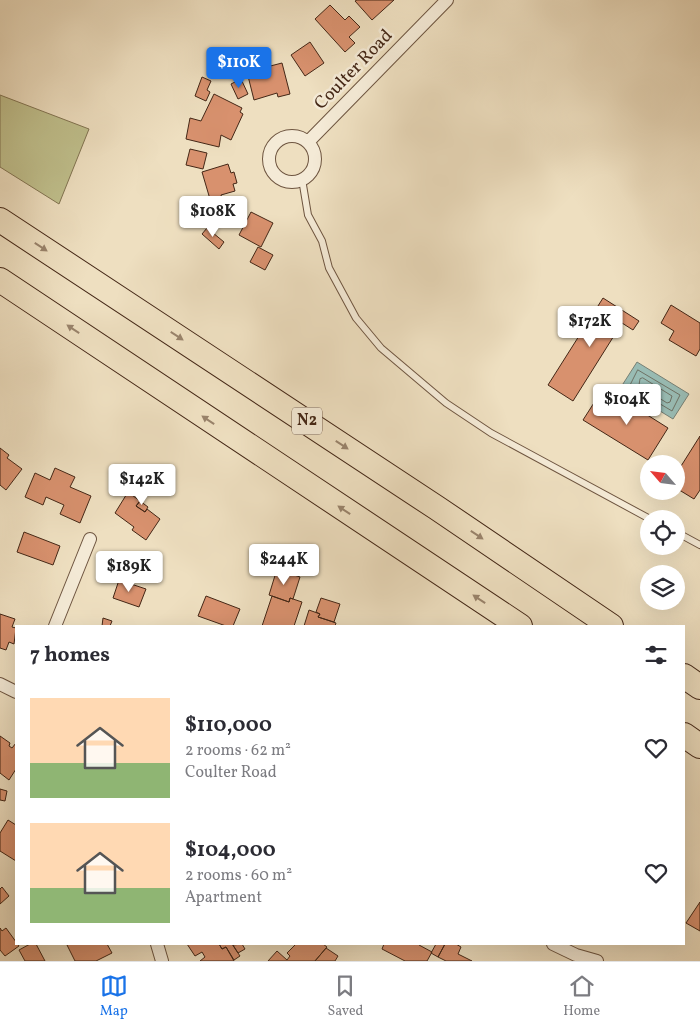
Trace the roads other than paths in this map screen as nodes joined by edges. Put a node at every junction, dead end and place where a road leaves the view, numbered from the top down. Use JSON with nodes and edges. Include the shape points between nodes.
{"nodes":[{"id":1,"x":446,"y":0,"type":"edge"},
{"id":2,"x":308,"y":142,"type":"junction"},
{"id":3,"x":302,"y":179,"type":"junction"},
{"id":4,"x":0,"y":220,"type":"edge"},
{"id":5,"x":0,"y":280,"type":"edge"},
{"id":6,"x":640,"y":514,"type":"edge"},
{"id":7,"x":685,"y":537,"type":"edge"},
{"id":8,"x":90,"y":540,"type":"dead end"},
{"id":9,"x":700,"y":545,"type":"edge"},
{"id":10,"x":55,"y":625,"type":"edge"},
{"id":11,"x":518,"y":625,"type":"edge"},
{"id":12,"x":610,"y":625,"type":"edge"},
{"id":13,"x":685,"y":677,"type":"edge"},
{"id":14,"x":0,"y":684,"type":"edge"},
{"id":15,"x":700,"y":687,"type":"edge"},
{"id":16,"x":15,"y":692,"type":"edge"},
{"id":17,"x":685,"y":736,"type":"edge"},
{"id":18,"x":700,"y":746,"type":"edge"},
{"id":19,"x":156,"y":945,"type":"edge"},
{"id":20,"x":555,"y":945,"type":"edge"},
{"id":21,"x":162,"y":961,"type":"edge"},
{"id":22,"x":597,"y":961,"type":"edge"}],
"edges":[{"from":1,"to":2,"type":"street","name":"Coulter Road"},
{"from":2,"to":3,"type":"street","via":[[314,153],[314,165]]},
{"from":2,"to":3,"type":"street","via":[[297,136],[285,137],[274,143],[269,155],[271,167],[278,177],[290,182]]},
{"from":3,"to":6,"type":"lane","via":[[308,215],[322,241],[329,268],[356,318],[380,348],[446,403],[490,433]]},
{"from":4,"to":12,"type":"highway","number":"N2","one_way":true,"via":[[429,502]]},
{"from":11,"to":5,"type":"highway","one_way":true},
{"from":7,"to":9,"type":"lane"},
{"from":8,"to":10,"type":"street"},
{"from":13,"to":15,"type":"highway"},
{"from":14,"to":16,"type":"street"},
{"from":17,"to":18,"type":"highway"},
{"from":19,"to":21,"type":"street"},
{"from":20,"to":22,"type":"street"}]}
